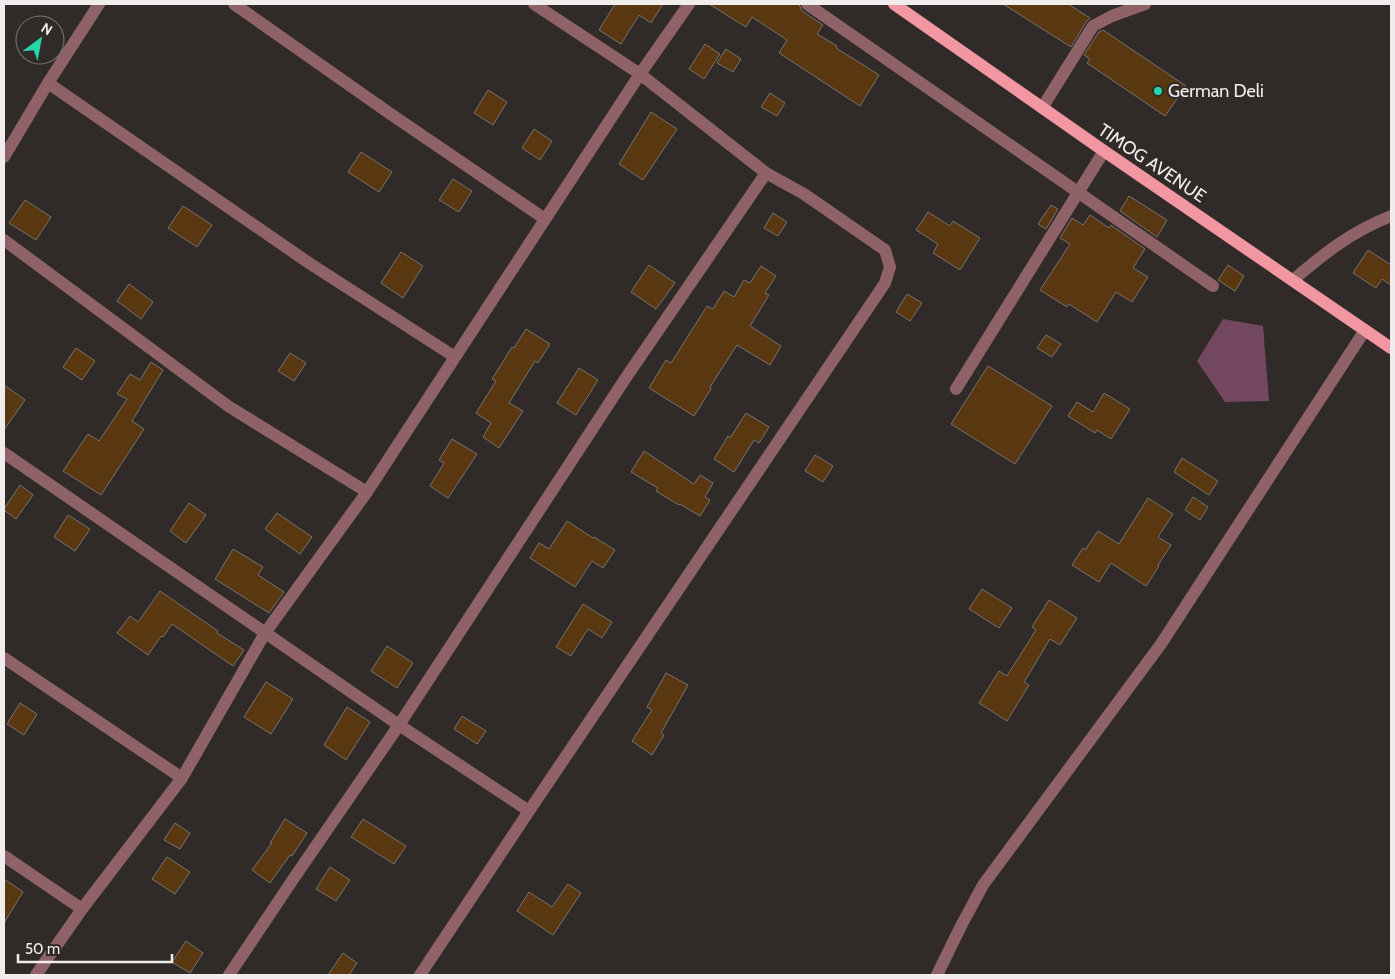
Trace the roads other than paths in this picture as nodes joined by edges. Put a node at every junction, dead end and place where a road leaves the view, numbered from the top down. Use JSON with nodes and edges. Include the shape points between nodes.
{"nodes":[{"id":1,"x":99,"y":4,"type":"edge"},
{"id":2,"x":234,"y":4,"type":"edge"},
{"id":3,"x":534,"y":4,"type":"edge"},
{"id":4,"x":689,"y":4,"type":"edge"},
{"id":5,"x":807,"y":4,"type":"edge"},
{"id":6,"x":894,"y":4,"type":"edge"},
{"id":7,"x":1145,"y":4,"type":"edge"},
{"id":8,"x":640,"y":74,"type":"junction"},
{"id":9,"x":48,"y":83,"type":"junction"},
{"id":10,"x":1042,"y":108,"type":"junction"},
{"id":11,"x":1104,"y":151,"type":"junction"},
{"id":12,"x":4,"y":157,"type":"edge"},
{"id":13,"x":766,"y":173,"type":"junction"},
{"id":14,"x":1079,"y":192,"type":"junction"},
{"id":15,"x":1391,"y":216,"type":"edge"},
{"id":16,"x":545,"y":219,"type":"junction"},
{"id":17,"x":4,"y":240,"type":"edge"},
{"id":18,"x":1293,"y":280,"type":"junction"},
{"id":19,"x":1213,"y":286,"type":"dead end"},
{"id":20,"x":1366,"y":330,"type":"junction"},
{"id":21,"x":1391,"y":348,"type":"edge"},
{"id":22,"x":455,"y":358,"type":"junction"},
{"id":23,"x":956,"y":389,"type":"dead end"},
{"id":24,"x":4,"y":453,"type":"edge"},
{"id":25,"x":368,"y":492,"type":"junction"},
{"id":26,"x":265,"y":633,"type":"junction"},
{"id":27,"x":4,"y":658,"type":"edge"},
{"id":28,"x":399,"y":726,"type":"junction"},
{"id":29,"x":182,"y":778,"type":"junction"},
{"id":30,"x":528,"y":811,"type":"junction"},
{"id":31,"x":4,"y":856,"type":"edge"},
{"id":32,"x":82,"y":909,"type":"junction"},
{"id":33,"x":36,"y":975,"type":"edge"},
{"id":34,"x":229,"y":975,"type":"edge"},
{"id":35,"x":420,"y":975,"type":"edge"},
{"id":36,"x":937,"y":975,"type":"edge"}],
"edges":[{"from":1,"to":9,"type":"street"},
{"from":2,"to":16,"type":"street"},
{"from":3,"to":8,"type":"street"},
{"from":4,"to":8,"type":"street"},
{"from":5,"to":14,"type":"street"},
{"from":6,"to":10,"type":"main road","name":"TIMOG AVENUE"},
{"from":7,"to":10,"type":"street","via":[[1093,26]]},
{"from":8,"to":13,"type":"street"},
{"from":8,"to":16,"type":"street"},
{"from":9,"to":12,"type":"street"},
{"from":9,"to":22,"type":"street"},
{"from":10,"to":11,"type":"main road","name":"TIMOG AVENUE"},
{"from":11,"to":14,"type":"street"},
{"from":11,"to":18,"type":"main road","name":"TIMOG AVENUE"},
{"from":13,"to":28,"type":"street","via":[[625,379]]},
{"from":13,"to":30,"type":"street","via":[[804,194],[885,250],[890,267],[888,275]]},
{"from":14,"to":19,"type":"street"},
{"from":14,"to":23,"type":"street"},
{"from":15,"to":18,"type":"street","via":[[1346,239]]},
{"from":16,"to":22,"type":"street"},
{"from":17,"to":25,"type":"street","via":[[228,406]]},
{"from":18,"to":20,"type":"main road","name":"TIMOG AVENUE"},
{"from":20,"to":21,"type":"main road","name":"TIMOG AVENUE"},
{"from":20,"to":36,"type":"street","via":[[1161,644],[983,885]]},
{"from":22,"to":25,"type":"street"},
{"from":24,"to":26,"type":"street"},
{"from":25,"to":26,"type":"street"},
{"from":26,"to":28,"type":"street"},
{"from":26,"to":29,"type":"street"},
{"from":27,"to":29,"type":"street"},
{"from":28,"to":30,"type":"street"},
{"from":28,"to":34,"type":"street"},
{"from":29,"to":32,"type":"street"},
{"from":30,"to":35,"type":"street"},
{"from":31,"to":32,"type":"street"},
{"from":32,"to":33,"type":"street"}]}
